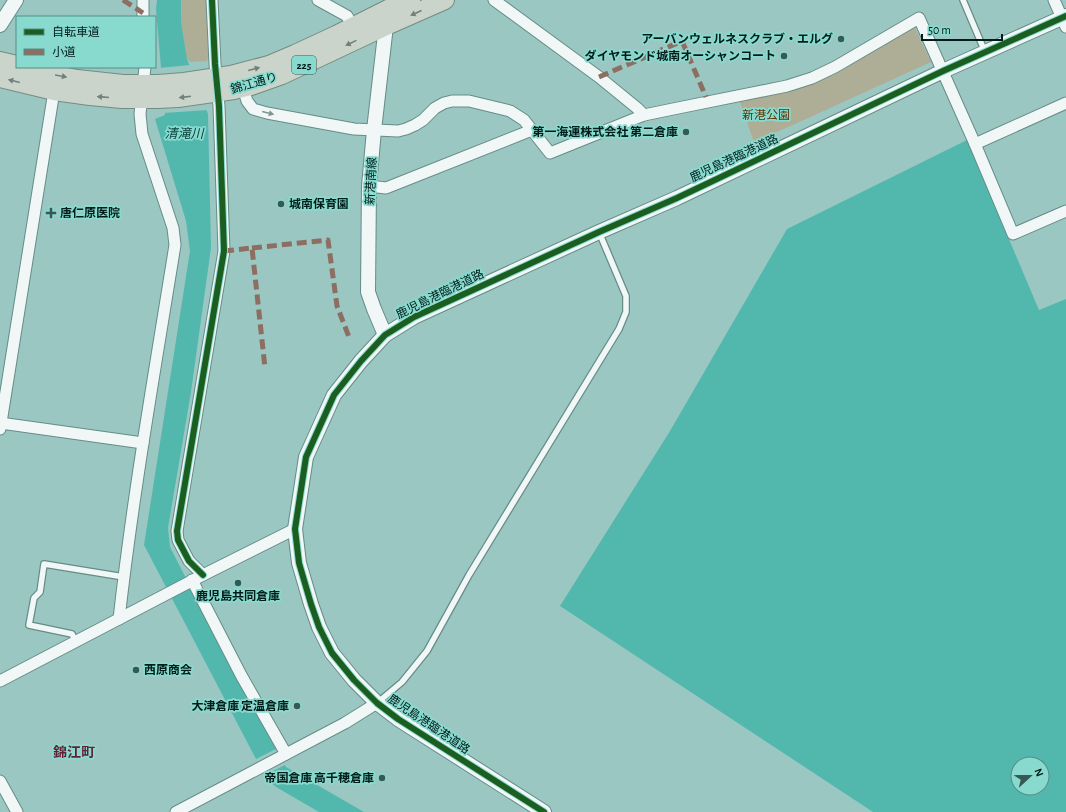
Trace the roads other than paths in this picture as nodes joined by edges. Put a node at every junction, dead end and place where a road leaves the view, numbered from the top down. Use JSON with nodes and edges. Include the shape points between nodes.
{"nodes":[{"id":1,"x":16,"y":0,"type":"edge"},
{"id":2,"x":143,"y":0,"type":"edge"},
{"id":3,"x":212,"y":0,"type":"edge"},
{"id":4,"x":318,"y":0,"type":"edge"},
{"id":5,"x":411,"y":0,"type":"edge"},
{"id":6,"x":445,"y":0,"type":"edge"},
{"id":7,"x":494,"y":0,"type":"edge"},
{"id":8,"x":963,"y":0,"type":"edge"},
{"id":9,"x":1054,"y":0,"type":"edge"},
{"id":10,"x":388,"y":12,"type":"edge"},
{"id":11,"x":143,"y":16,"type":"edge"},
{"id":12,"x":1065,"y":20,"type":"edge"},
{"id":13,"x":0,"y":25,"type":"edge"},
{"id":14,"x":353,"y":27,"type":"junction"},
{"id":15,"x":985,"y":52,"type":"junction"},
{"id":16,"x":0,"y":61,"type":"edge"},
{"id":17,"x":16,"y":66,"type":"edge"},
{"id":18,"x":27,"y":68,"type":"edge"},
{"id":19,"x":943,"y":71,"type":"junction"},
{"id":20,"x":0,"y":78,"type":"edge"},
{"id":21,"x":214,"y":85,"type":"junction"},
{"id":22,"x":149,"y":87,"type":"edge"},
{"id":23,"x":243,"y":88,"type":"junction"},
{"id":24,"x":54,"y":92,"type":"junction"},
{"id":25,"x":1066,"y":103,"type":"edge"},
{"id":26,"x":644,"y":115,"type":"junction"},
{"id":27,"x":374,"y":130,"type":"junction"},
{"id":28,"x":532,"y":130,"type":"junction"},
{"id":29,"x":975,"y":144,"type":"junction"},
{"id":30,"x":369,"y":186,"type":"junction"},
{"id":31,"x":1066,"y":210,"type":"edge"},
{"id":32,"x":599,"y":232,"type":"junction"},
{"id":33,"x":385,"y":335,"type":"junction"},
{"id":34,"x":0,"y":425,"type":"edge"},
{"id":35,"x":143,"y":443,"type":"junction"},
{"id":36,"x":295,"y":528,"type":"junction"},
{"id":37,"x":203,"y":574,"type":"junction"},
{"id":38,"x":124,"y":577,"type":"junction"},
{"id":39,"x":192,"y":580,"type":"junction"},
{"id":40,"x":119,"y":619,"type":"junction"},
{"id":41,"x":76,"y":642,"type":"junction"},
{"id":42,"x":0,"y":681,"type":"edge"},
{"id":43,"x":377,"y":703,"type":"junction"},
{"id":44,"x":286,"y":754,"type":"junction"},
{"id":45,"x":0,"y":781,"type":"edge"},
{"id":46,"x":17,"y":812,"type":"edge"},
{"id":47,"x":176,"y":812,"type":"edge"},
{"id":48,"x":544,"y":812,"type":"edge"}],
"edges":[{"from":1,"to":13,"type":"street"},
{"from":2,"to":11,"type":"street"},
{"from":3,"to":21,"type":"street"},
{"from":4,"to":14,"type":"street","via":[[347,16]]},
{"from":5,"to":10,"type":"highway","name":"錦江通り","number":"225"},
{"from":6,"to":10,"type":"highway","name":"錦江通り","number":"225","one_way":true},
{"from":7,"to":26,"type":"street","via":[[599,77]]},
{"from":8,"to":15,"type":"lane"},
{"from":9,"to":12,"type":"street"},
{"from":10,"to":14,"type":"highway","name":"錦江通り","number":"225"},
{"from":10,"to":23,"type":"highway","name":"錦江通り","number":"225","one_way":true,"via":[[282,75]]},
{"from":10,"to":27,"type":"street","name":"新港南線"},
{"from":12,"to":15,"type":"street","name":"鹿児島港臨港道路"},
{"from":21,"to":14,"type":"highway","name":"錦江通り","number":"225","one_way":true,"via":[[231,75],[269,65]]},
{"from":15,"to":19,"type":"street","name":"鹿児島港臨港道路"},
{"from":16,"to":17,"type":"highway"},
{"from":18,"to":22,"type":"highway","name":"錦江通り","number":"225","one_way":true,"via":[[77,79]]},
{"from":19,"to":26,"type":"street","via":[[919,18],[812,78],[787,86]]},
{"from":19,"to":29,"type":"street"},
{"from":19,"to":32,"type":"street","name":"鹿児島港臨港道路","via":[[677,198]]},
{"from":24,"to":20,"type":"highway","name":"錦江通り","number":"225","one_way":true},
{"from":21,"to":22,"type":"highway","name":"錦江通り","number":"225","via":[[178,98]]},
{"from":21,"to":23,"type":"highway","name":"錦江通り","number":"225"},
{"from":21,"to":37,"type":"street","via":[[220,115],[224,251],[178,531],[178,540],[189,561]]},
{"from":22,"to":24,"type":"highway","name":"錦江通り","number":"225","one_way":true,"via":[[122,99]]},
{"from":22,"to":35,"type":"street","via":[[140,114],[142,134],[173,228],[175,245]]},
{"from":23,"to":27,"type":"street","one_way":true,"via":[[253,109],[354,129]]},
{"from":24,"to":34,"type":"street"},
{"from":25,"to":29,"type":"street"},
{"from":26,"to":28,"type":"street","via":[[550,153]]},
{"from":27,"to":28,"type":"street","via":[[406,129],[423,120],[444,103],[469,101],[510,110],[524,120]]},
{"from":27,"to":30,"type":"street","name":"新港南線"},
{"from":28,"to":30,"type":"street","via":[[386,188]]},
{"from":29,"to":31,"type":"street","via":[[1013,234]]},
{"from":30,"to":33,"type":"street","name":"新港南線","via":[[368,292]]},
{"from":32,"to":33,"type":"street","name":"鹿児島港臨港道路","via":[[414,317]]},
{"from":32,"to":43,"type":"lane","via":[[626,296],[626,312],[619,329],[473,568],[427,651],[402,682]]},
{"from":33,"to":36,"type":"street","name":"鹿児島港臨港道路","via":[[334,395],[306,457]]},
{"from":34,"to":35,"type":"street"},
{"from":35,"to":38,"type":"street"},
{"from":36,"to":37,"type":"street"},
{"from":36,"to":43,"type":"street","name":"鹿児島港臨港道路","via":[[299,563],[311,604],[332,653]]},
{"from":37,"to":39,"type":"street"},
{"from":38,"to":40,"type":"street"},
{"from":38,"to":41,"type":"lane","via":[[44,564],[40,592],[34,598],[29,625],[72,634]]},
{"from":39,"to":40,"type":"street"},
{"from":39,"to":44,"type":"street"},
{"from":40,"to":41,"type":"street"},
{"from":41,"to":42,"type":"street"},
{"from":43,"to":44,"type":"street"},
{"from":43,"to":48,"type":"street","name":"鹿児島港臨港道路"},
{"from":44,"to":47,"type":"street"},
{"from":45,"to":46,"type":"street"}]}
